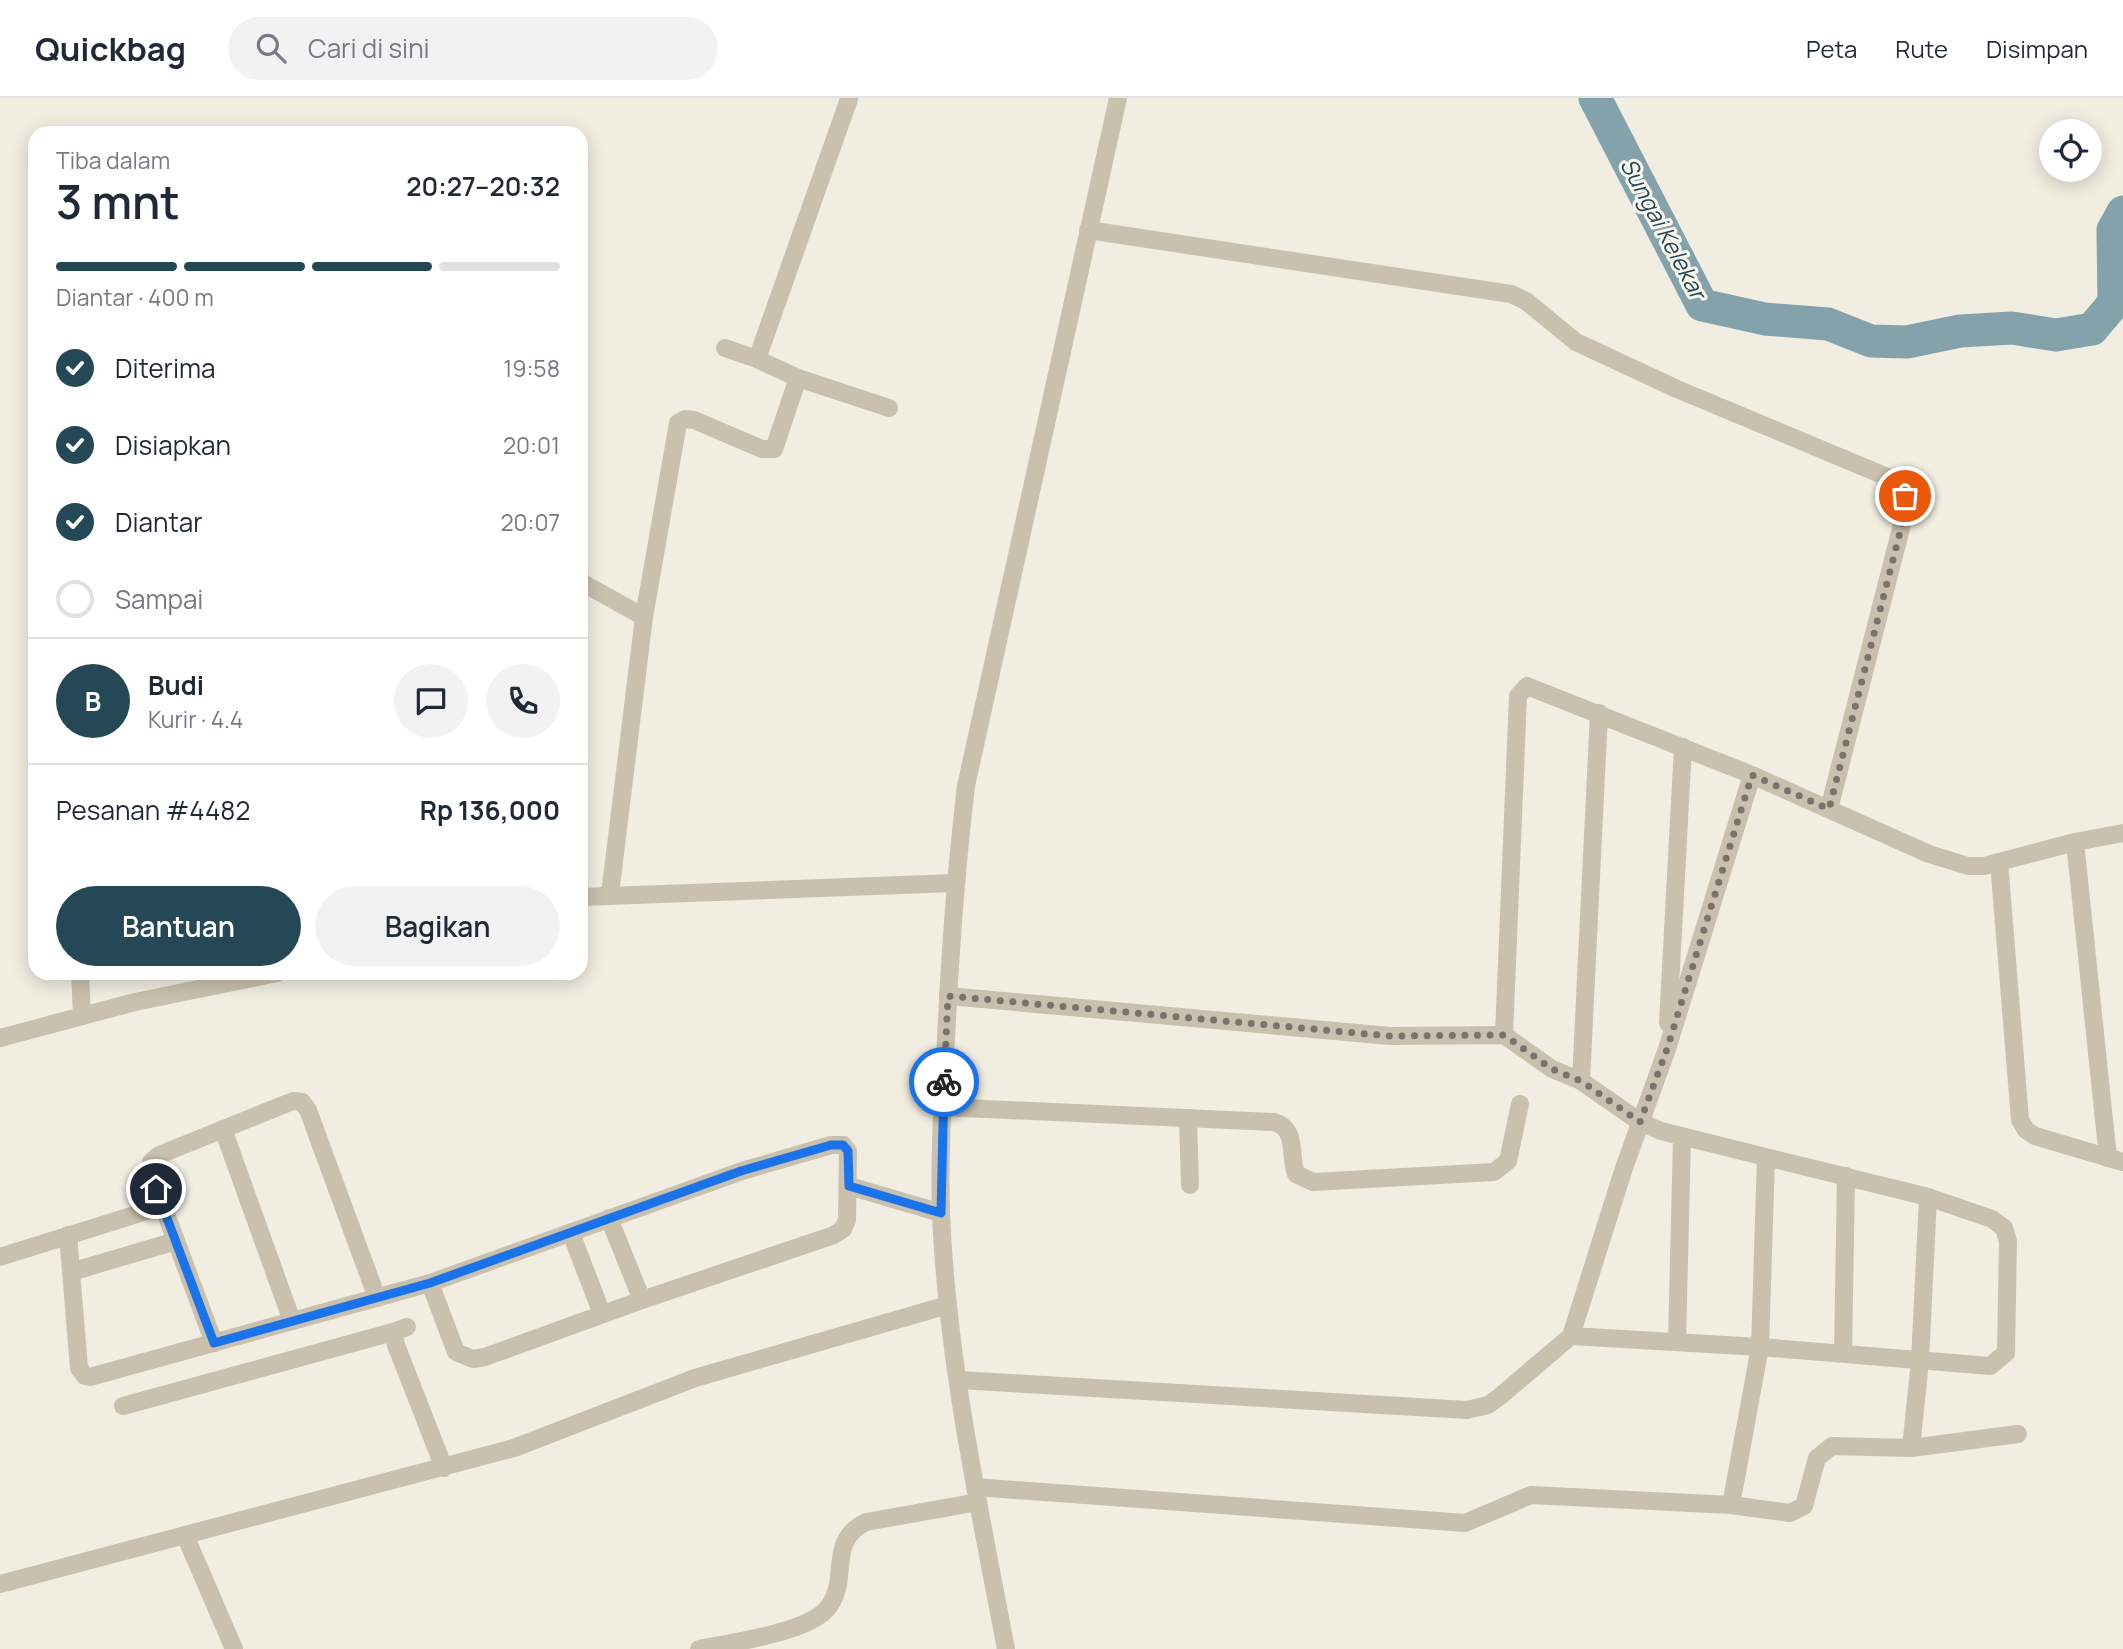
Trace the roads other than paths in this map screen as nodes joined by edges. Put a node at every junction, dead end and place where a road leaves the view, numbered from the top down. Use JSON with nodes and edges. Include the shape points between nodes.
{"nodes":[{"id":1,"x":1118,"y":98,"type":"edge"},
{"id":2,"x":849,"y":99,"type":"edge"},
{"id":3,"x":1088,"y":230,"type":"junction"},
{"id":4,"x":724,"y":348,"type":"dead end"},
{"id":5,"x":757,"y":359,"type":"junction"},
{"id":6,"x":798,"y":378,"type":"junction"},
{"id":7,"x":889,"y":408,"type":"dead end"},
{"id":8,"x":588,"y":586,"type":"edge"},
{"id":9,"x":644,"y":617,"type":"junction"},
{"id":10,"x":1599,"y":712,"type":"junction"},
{"id":11,"x":1683,"y":747,"type":"junction"},
{"id":12,"x":1752,"y":775,"type":"junction"},
{"id":13,"x":1829,"y":809,"type":"junction"},
{"id":14,"x":2123,"y":833,"type":"edge"},
{"id":15,"x":2075,"y":842,"type":"junction"},
{"id":16,"x":1999,"y":862,"type":"junction"},
{"id":17,"x":954,"y":883,"type":"junction"},
{"id":18,"x":610,"y":894,"type":"junction"},
{"id":19,"x":588,"y":896,"type":"edge"},
{"id":20,"x":80,"y":980,"type":"edge"},
{"id":21,"x":245,"y":980,"type":"edge"},
{"id":22,"x":948,"y":996,"type":"junction"},
{"id":23,"x":82,"y":1016,"type":"junction"},
{"id":24,"x":1504,"y":1035,"type":"junction"},
{"id":25,"x":0,"y":1038,"type":"edge"},
{"id":26,"x":1667,"y":1049,"type":"junction"},
{"id":27,"x":1581,"y":1081,"type":"junction"},
{"id":28,"x":1520,"y":1104,"type":"dead end"},
{"id":29,"x":942,"y":1107,"type":"junction"},
{"id":30,"x":1188,"y":1118,"type":"junction"},
{"id":31,"x":1640,"y":1122,"type":"junction"},
{"id":32,"x":223,"y":1129,"type":"junction"},
{"id":33,"x":1682,"y":1138,"type":"junction"},
{"id":34,"x":1766,"y":1158,"type":"junction"},
{"id":35,"x":2115,"y":1160,"type":"edge"},
{"id":36,"x":1846,"y":1176,"type":"junction"},
{"id":37,"x":1190,"y":1185,"type":"dead end"},
{"id":38,"x":849,"y":1186,"type":"junction"},
{"id":39,"x":1928,"y":1197,"type":"junction"},
{"id":40,"x":163,"y":1206,"type":"junction"},
{"id":41,"x":941,"y":1213,"type":"junction"},
{"id":42,"x":609,"y":1218,"type":"junction"},
{"id":43,"x":571,"y":1233,"type":"junction"},
{"id":44,"x":68,"y":1235,"type":"junction"},
{"id":45,"x":176,"y":1241,"type":"junction"},
{"id":46,"x":0,"y":1257,"type":"edge"},
{"id":47,"x":71,"y":1272,"type":"junction"},
{"id":48,"x":430,"y":1283,"type":"junction"},
{"id":49,"x":377,"y":1298,"type":"junction"},
{"id":50,"x":642,"y":1300,"type":"junction"},
{"id":51,"x":948,"y":1305,"type":"junction"},
{"id":52,"x":601,"y":1314,"type":"junction"},
{"id":53,"x":292,"y":1321,"type":"junction"},
{"id":54,"x":1571,"y":1336,"type":"junction"},
{"id":55,"x":1677,"y":1342,"type":"junction"},
{"id":56,"x":214,"y":1343,"type":"junction"},
{"id":57,"x":1760,"y":1347,"type":"junction"},
{"id":58,"x":1843,"y":1353,"type":"junction"},
{"id":59,"x":1920,"y":1361,"type":"junction"},
{"id":60,"x":959,"y":1380,"type":"junction"},
{"id":61,"x":123,"y":1406,"type":"dead end"},
{"id":62,"x":2018,"y":1434,"type":"dead end"},
{"id":63,"x":1911,"y":1448,"type":"junction"},
{"id":64,"x":444,"y":1468,"type":"junction"},
{"id":65,"x":976,"y":1495,"type":"junction"},
{"id":66,"x":1731,"y":1505,"type":"junction"},
{"id":67,"x":185,"y":1535,"type":"junction"},
{"id":68,"x":0,"y":1584,"type":"edge"},
{"id":69,"x":234,"y":1649,"type":"edge"},
{"id":70,"x":699,"y":1649,"type":"edge"},
{"id":71,"x":1006,"y":1649,"type":"edge"}],
"edges":[{"from":1,"to":3,"type":"street"},
{"from":2,"to":5,"type":"street"},
{"from":3,"to":13,"type":"street","via":[[1511,294],[1576,342],[1897,481],[1906,509]]},
{"from":3,"to":17,"type":"street","via":[[966,786]]},
{"from":4,"to":5,"type":"street"},
{"from":5,"to":6,"type":"street"},
{"from":6,"to":7,"type":"street"},
{"from":6,"to":9,"type":"street","via":[[771,451],[694,420],[678,423]]},
{"from":8,"to":9,"type":"street"},
{"from":9,"to":18,"type":"street"},
{"from":10,"to":11,"type":"street"},
{"from":10,"to":24,"type":"street","via":[[1534,686],[1519,692]]},
{"from":10,"to":27,"type":"street"},
{"from":11,"to":12,"type":"street"},
{"from":11,"to":26,"type":"street"},
{"from":12,"to":13,"type":"street"},
{"from":12,"to":26,"type":"street"},
{"from":13,"to":16,"type":"street","via":[[1952,862],[1968,866]]},
{"from":14,"to":15,"type":"street"},
{"from":15,"to":16,"type":"street"},
{"from":15,"to":35,"type":"street"},
{"from":16,"to":35,"type":"street","via":[[2020,1120],[2035,1136]]},
{"from":17,"to":18,"type":"street"},
{"from":17,"to":22,"type":"street"},
{"from":18,"to":19,"type":"street"},
{"from":20,"to":23,"type":"street"},
{"from":21,"to":23,"type":"street"},
{"from":22,"to":24,"type":"street","via":[[1390,1036]]},
{"from":22,"to":29,"type":"street"},
{"from":23,"to":25,"type":"street"},
{"from":24,"to":27,"type":"street","via":[[1552,1069]]},
{"from":26,"to":31,"type":"street"},
{"from":27,"to":31,"type":"street"},
{"from":28,"to":30,"type":"street","via":[[1508,1161],[1494,1171],[1313,1182],[1296,1174],[1292,1140],[1280,1124]]},
{"from":29,"to":30,"type":"street"},
{"from":29,"to":41,"type":"street"},
{"from":30,"to":37,"type":"street"},
{"from":31,"to":33,"type":"street"},
{"from":31,"to":54,"type":"street"},
{"from":32,"to":40,"type":"street","via":[[153,1159],[150,1171]]},
{"from":32,"to":49,"type":"street","via":[[293,1101],[304,1103]]},
{"from":32,"to":53,"type":"street"},
{"from":33,"to":34,"type":"street"},
{"from":33,"to":55,"type":"street"},
{"from":34,"to":36,"type":"street"},
{"from":34,"to":57,"type":"street"},
{"from":36,"to":39,"type":"street"},
{"from":36,"to":58,"type":"street"},
{"from":38,"to":41,"type":"street"},
{"from":38,"to":42,"type":"street","via":[[848,1151],[843,1145],[831,1145]]},
{"from":38,"to":50,"type":"street","via":[[846,1225],[834,1236]]},
{"from":39,"to":59,"type":"street"},
{"from":39,"to":59,"type":"street","via":[[1992,1219],[2004,1228],[2008,1241],[2008,1343],[2006,1353],[1990,1366]]},
{"from":40,"to":44,"type":"street"},
{"from":40,"to":45,"type":"street"},
{"from":41,"to":51,"type":"street"},
{"from":42,"to":43,"type":"street"},
{"from":42,"to":50,"type":"street"},
{"from":43,"to":48,"type":"street"},
{"from":43,"to":52,"type":"street"},
{"from":44,"to":46,"type":"street"},
{"from":44,"to":47,"type":"street"},
{"from":45,"to":47,"type":"street"},
{"from":45,"to":56,"type":"street"},
{"from":47,"to":56,"type":"street","via":[[79,1368],[85,1376]]},
{"from":48,"to":49,"type":"street"},
{"from":48,"to":52,"type":"street","via":[[453,1348],[472,1359]]},
{"from":49,"to":53,"type":"street"},
{"from":50,"to":52,"type":"street"},
{"from":51,"to":60,"type":"street"},
{"from":51,"to":64,"type":"street","via":[[695,1378],[514,1448]]},
{"from":53,"to":56,"type":"street"},
{"from":54,"to":55,"type":"street"},
{"from":54,"to":60,"type":"street","via":[[1498,1398],[1467,1410]]},
{"from":55,"to":57,"type":"street"},
{"from":57,"to":58,"type":"street"},
{"from":57,"to":66,"type":"street"},
{"from":58,"to":59,"type":"street"},
{"from":59,"to":63,"type":"street"},
{"from":60,"to":65,"type":"street"},
{"from":61,"to":64,"type":"street","via":[[400,1330]]},
{"from":62,"to":63,"type":"street"},
{"from":63,"to":66,"type":"street","via":[[1838,1445],[1824,1450],[1817,1458],[1806,1503],[1797,1512]]},
{"from":64,"to":67,"type":"street"},
{"from":65,"to":66,"type":"street","via":[[1465,1523],[1531,1495]]},
{"from":65,"to":70,"type":"street","via":[[854,1528],[843,1544],[832,1601],[819,1615],[758,1639]]},
{"from":65,"to":71,"type":"street"},
{"from":67,"to":68,"type":"street"},
{"from":67,"to":69,"type":"street"}]}
